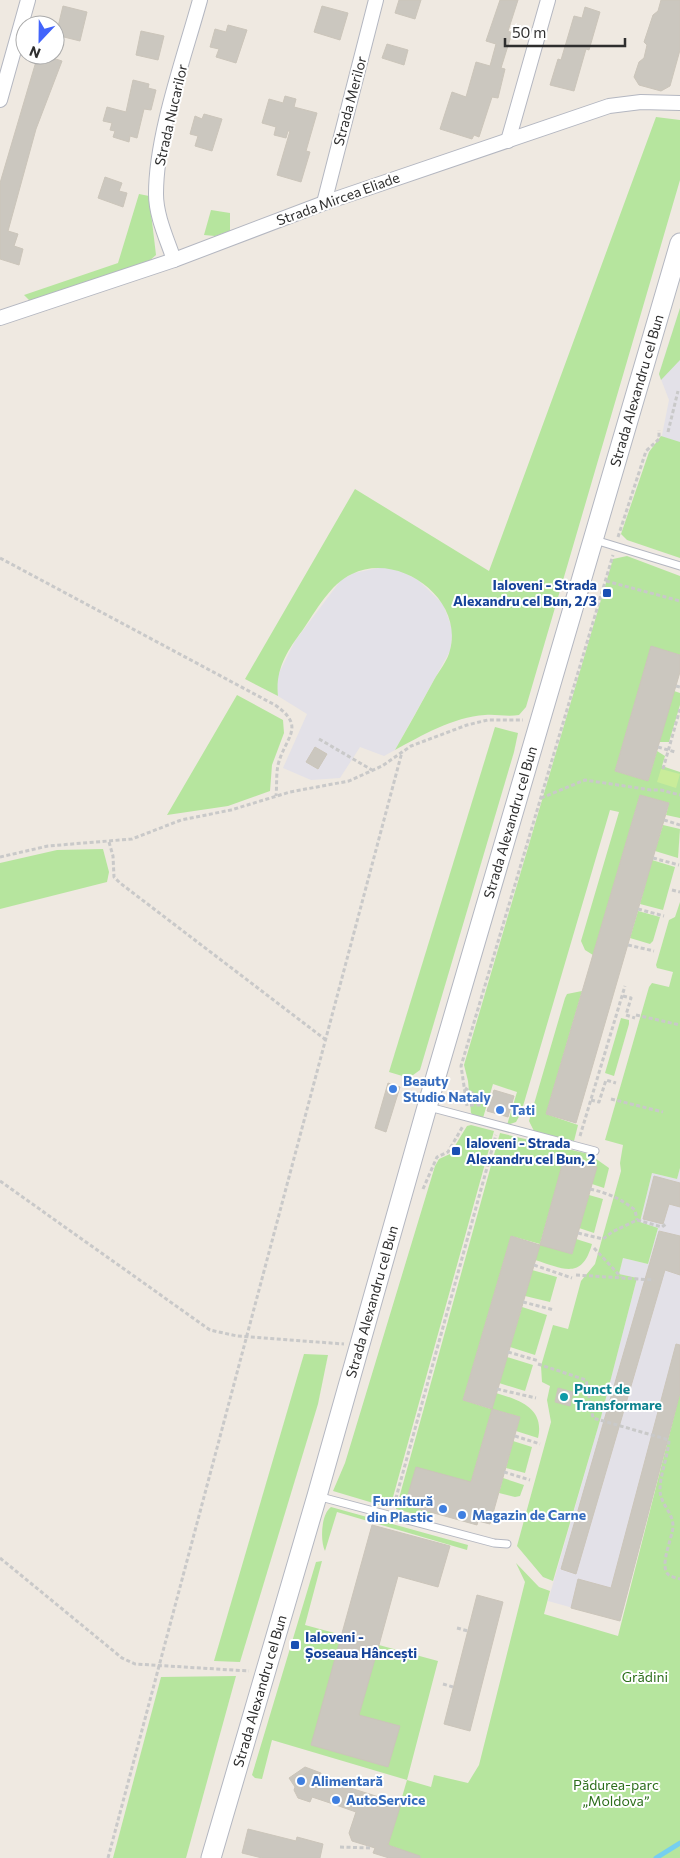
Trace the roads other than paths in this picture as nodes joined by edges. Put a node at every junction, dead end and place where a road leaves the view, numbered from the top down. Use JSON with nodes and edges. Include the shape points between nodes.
{"nodes":[{"id":1,"x":28,"y":0,"type":"edge"},
{"id":2,"x":200,"y":0,"type":"edge"},
{"id":3,"x":376,"y":0,"type":"edge"},
{"id":4,"x":548,"y":0,"type":"edge"},
{"id":5,"x":0,"y":100,"type":"edge"},
{"id":6,"x":680,"y":103,"type":"edge"},
{"id":7,"x":508,"y":141,"type":"junction"},
{"id":8,"x":324,"y":203,"type":"junction"},
{"id":9,"x":680,"y":243,"type":"edge"},
{"id":10,"x":174,"y":260,"type":"junction"},
{"id":11,"x":0,"y":318,"type":"edge"},
{"id":12,"x":593,"y":539,"type":"junction"},
{"id":13,"x":680,"y":566,"type":"edge"},
{"id":14,"x":427,"y":1107,"type":"junction"},
{"id":15,"x":595,"y":1151,"type":"dead end"},
{"id":16,"x":317,"y":1496,"type":"junction"},
{"id":17,"x":507,"y":1544,"type":"dead end"},
{"id":18,"x":211,"y":1858,"type":"edge"}],
"edges":[{"from":1,"to":5,"type":"street"},
{"from":2,"to":10,"type":"street","name":"Strada Nucarilor","via":[[159,154],[156,195],[161,224]]},
{"from":3,"to":8,"type":"street","name":"Strada Merilor"},
{"from":4,"to":7,"type":"street"},
{"from":6,"to":7,"type":"street","name":"Strada Mircea Eliade","via":[[641,102],[609,106]]},
{"from":7,"to":8,"type":"street","name":"Strada Mircea Eliade"},
{"from":8,"to":10,"type":"street","name":"Strada Mircea Eliade"},
{"from":9,"to":12,"type":"main road","name":"Strada Alexandru cel Bun"},
{"from":10,"to":11,"type":"street","name":"Strada Mircea Eliade"},
{"from":12,"to":13,"type":"lane"},
{"from":12,"to":14,"type":"main road","name":"Strada Alexandru cel Bun"},
{"from":14,"to":15,"type":"lane"},
{"from":14,"to":16,"type":"main road","name":"Strada Alexandru cel Bun"},
{"from":16,"to":17,"type":"lane"},
{"from":16,"to":18,"type":"main road","name":"Strada Alexandru cel Bun"}]}
